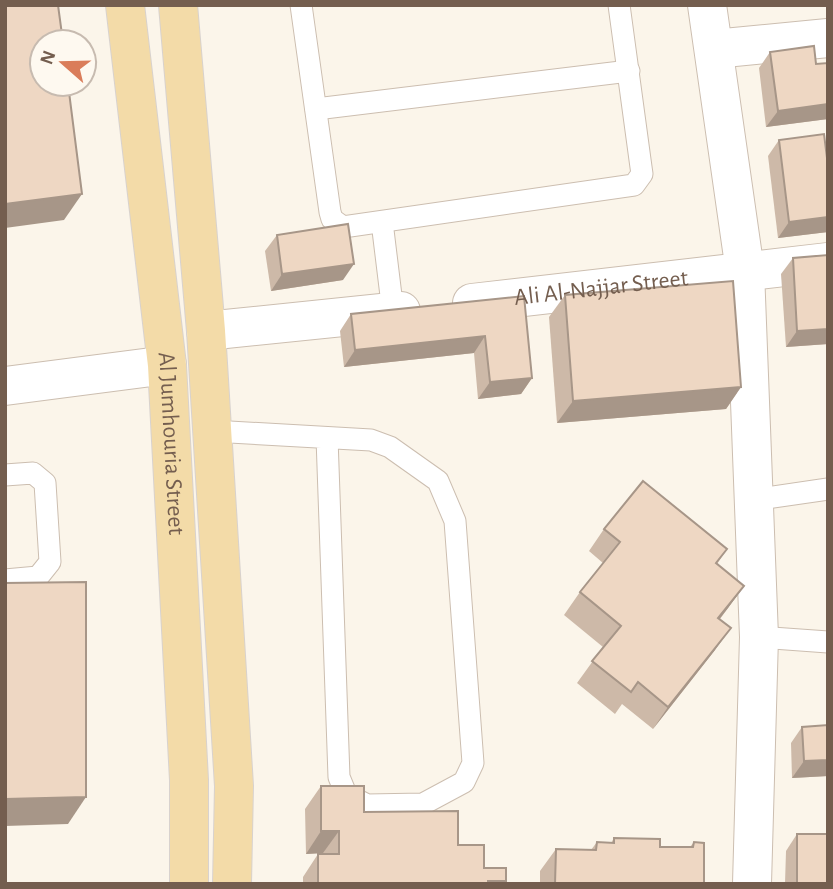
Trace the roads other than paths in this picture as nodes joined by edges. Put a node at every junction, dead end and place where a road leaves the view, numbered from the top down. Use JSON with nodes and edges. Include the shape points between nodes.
{"nodes":[{"id":1,"x":125,"y":5,"type":"edge"},
{"id":2,"x":178,"y":5,"type":"edge"},
{"id":3,"x":301,"y":5,"type":"edge"},
{"id":4,"x":619,"y":5,"type":"edge"},
{"id":5,"x":707,"y":5,"type":"edge"},
{"id":6,"x":828,"y":38,"type":"edge"},
{"id":7,"x":714,"y":48,"type":"junction"},
{"id":8,"x":629,"y":71,"type":"junction"},
{"id":9,"x":316,"y":109,"type":"junction"},
{"id":10,"x":382,"y":222,"type":"junction"},
{"id":11,"x":828,"y":262,"type":"edge"},
{"id":12,"x":745,"y":271,"type":"junction"},
{"id":13,"x":393,"y":312,"type":"junction"},
{"id":14,"x":206,"y":331,"type":"junction"},
{"id":15,"x":167,"y":365,"type":"junction"},
{"id":16,"x":5,"y":386,"type":"edge"},
{"id":17,"x":212,"y":431,"type":"junction"},
{"id":18,"x":327,"y":438,"type":"junction"},
{"id":19,"x":5,"y":475,"type":"edge"},
{"id":20,"x":828,"y":489,"type":"edge"},
{"id":21,"x":753,"y":500,"type":"junction"},
{"id":22,"x":5,"y":580,"type":"edge"},
{"id":23,"x":759,"y":637,"type":"junction"},
{"id":24,"x":828,"y":642,"type":"edge"},
{"id":25,"x":189,"y":884,"type":"edge"},
{"id":26,"x":232,"y":884,"type":"edge"},
{"id":27,"x":752,"y":884,"type":"edge"}],
"edges":[{"from":1,"to":15,"type":"main road","name":"Al Jumhouria Street"},
{"from":2,"to":14,"type":"main road","name":"Al Jumhouria Street"},
{"from":3,"to":9,"type":"lane"},
{"from":4,"to":8,"type":"lane"},
{"from":5,"to":7,"type":"street"},
{"from":6,"to":7,"type":"street"},
{"from":7,"to":12,"type":"street"},
{"from":8,"to":9,"type":"lane"},
{"from":8,"to":10,"type":"lane","via":[[642,167],[634,185]]},
{"from":9,"to":10,"type":"lane","via":[[332,219],[343,227]]},
{"from":10,"to":13,"type":"lane"},
{"from":11,"to":12,"type":"street","name":"Ali Al-Najjar Street"},
{"from":12,"to":13,"type":"street","name":"Ali Al-Najjar Street"},
{"from":12,"to":21,"type":"street"},
{"from":13,"to":14,"type":"street","name":"Ali Al-Najjar Street"},
{"from":14,"to":17,"type":"main road","name":"Al Jumhouria Street"},
{"from":15,"to":16,"type":"street"},
{"from":15,"to":25,"type":"main road","name":"Al Jumhouria Street","via":[[189,780]]},
{"from":17,"to":18,"type":"lane"},
{"from":17,"to":26,"type":"main road","name":"Al Jumhouria Street","via":[[234,786]]},
{"from":18,"to":18,"type":"lane","via":[[372,440],[390,447],[438,481],[454,521],[473,763],[464,782],[423,804],[368,805],[346,794],[339,777]]},
{"from":19,"to":22,"type":"lane","via":[[33,474],[45,483],[50,562],[38,577]]},
{"from":20,"to":21,"type":"lane"},
{"from":21,"to":23,"type":"street"},
{"from":23,"to":24,"type":"lane"},
{"from":23,"to":27,"type":"street"}]}
